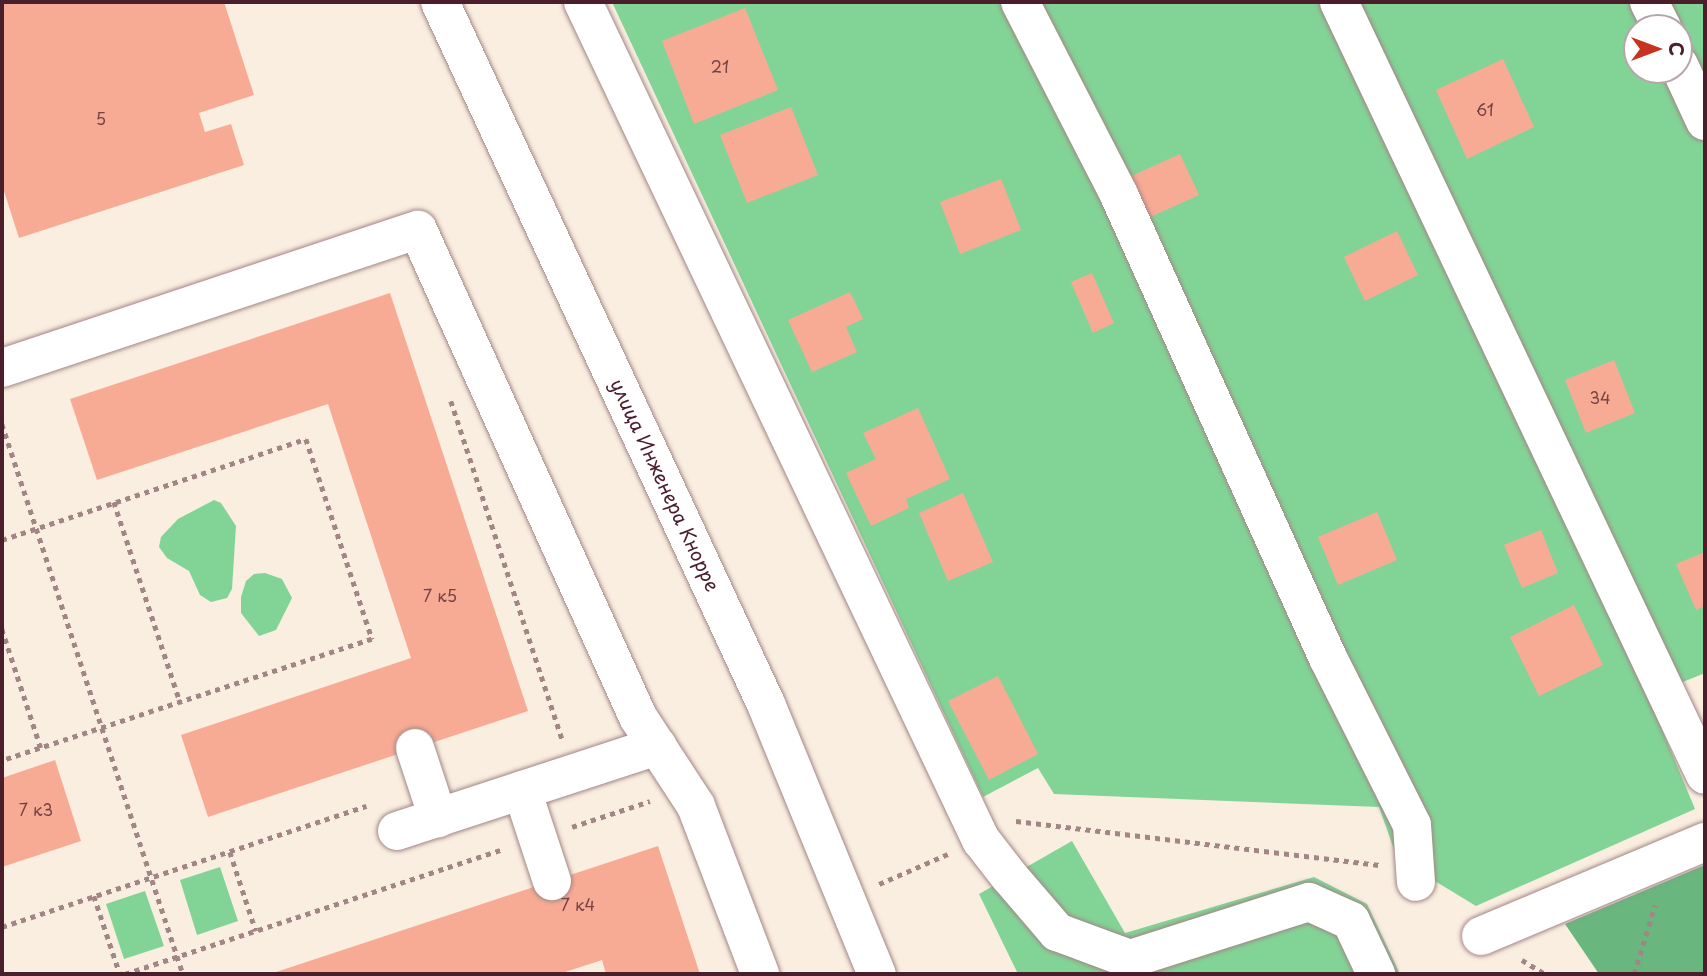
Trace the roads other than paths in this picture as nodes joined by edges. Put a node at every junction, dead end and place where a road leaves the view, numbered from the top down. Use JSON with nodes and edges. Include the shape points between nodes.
{"nodes":[{"id":1,"x":440,"y":2,"type":"edge"},
{"id":2,"x":583,"y":2,"type":"edge"},
{"id":3,"x":1020,"y":2,"type":"edge"},
{"id":4,"x":1339,"y":2,"type":"edge"},
{"id":5,"x":1688,"y":84,"type":"edge"},
{"id":6,"x":1705,"y":121,"type":"edge"},
{"id":7,"x":2,"y":368,"type":"edge"},
{"id":8,"x":657,"y":746,"type":"junction"},
{"id":9,"x":415,"y":748,"type":"dead end"},
{"id":10,"x":1705,"y":775,"type":"edge"},
{"id":11,"x":522,"y":790,"type":"junction"},
{"id":12,"x":386,"y":818,"type":"road end"},
{"id":13,"x":438,"y":818,"type":"junction"},
{"id":14,"x":1705,"y":842,"type":"edge"},
{"id":15,"x":552,"y":881,"type":"dead end"},
{"id":16,"x":1416,"y":882,"type":"road end"},
{"id":17,"x":1481,"y":936,"type":"dead end"},
{"id":18,"x":760,"y":974,"type":"edge"},
{"id":19,"x":877,"y":974,"type":"edge"},
{"id":20,"x":1376,"y":974,"type":"edge"}],
"edges":[{"from":1,"to":19,"type":"street","name":"улица Инженера Кнорре","via":[[766,704]]},
{"from":2,"to":20,"type":"street","via":[[981,840],[1009,876],[1057,932],[1129,959],[1309,902],[1351,921]]},
{"from":3,"to":16,"type":"street","via":[[1119,195],[1328,658],[1412,825]]},
{"from":4,"to":10,"type":"street"},
{"from":5,"to":6,"type":"street"},
{"from":7,"to":8,"type":"street","via":[[418,230],[638,717]]},
{"from":8,"to":11,"type":"street"},
{"from":8,"to":18,"type":"street","via":[[696,806]]},
{"from":9,"to":13,"type":"street"},
{"from":11,"to":13,"type":"street"},
{"from":11,"to":15,"type":"street"},
{"from":12,"to":13,"type":"street"},
{"from":14,"to":17,"type":"street"}]}
